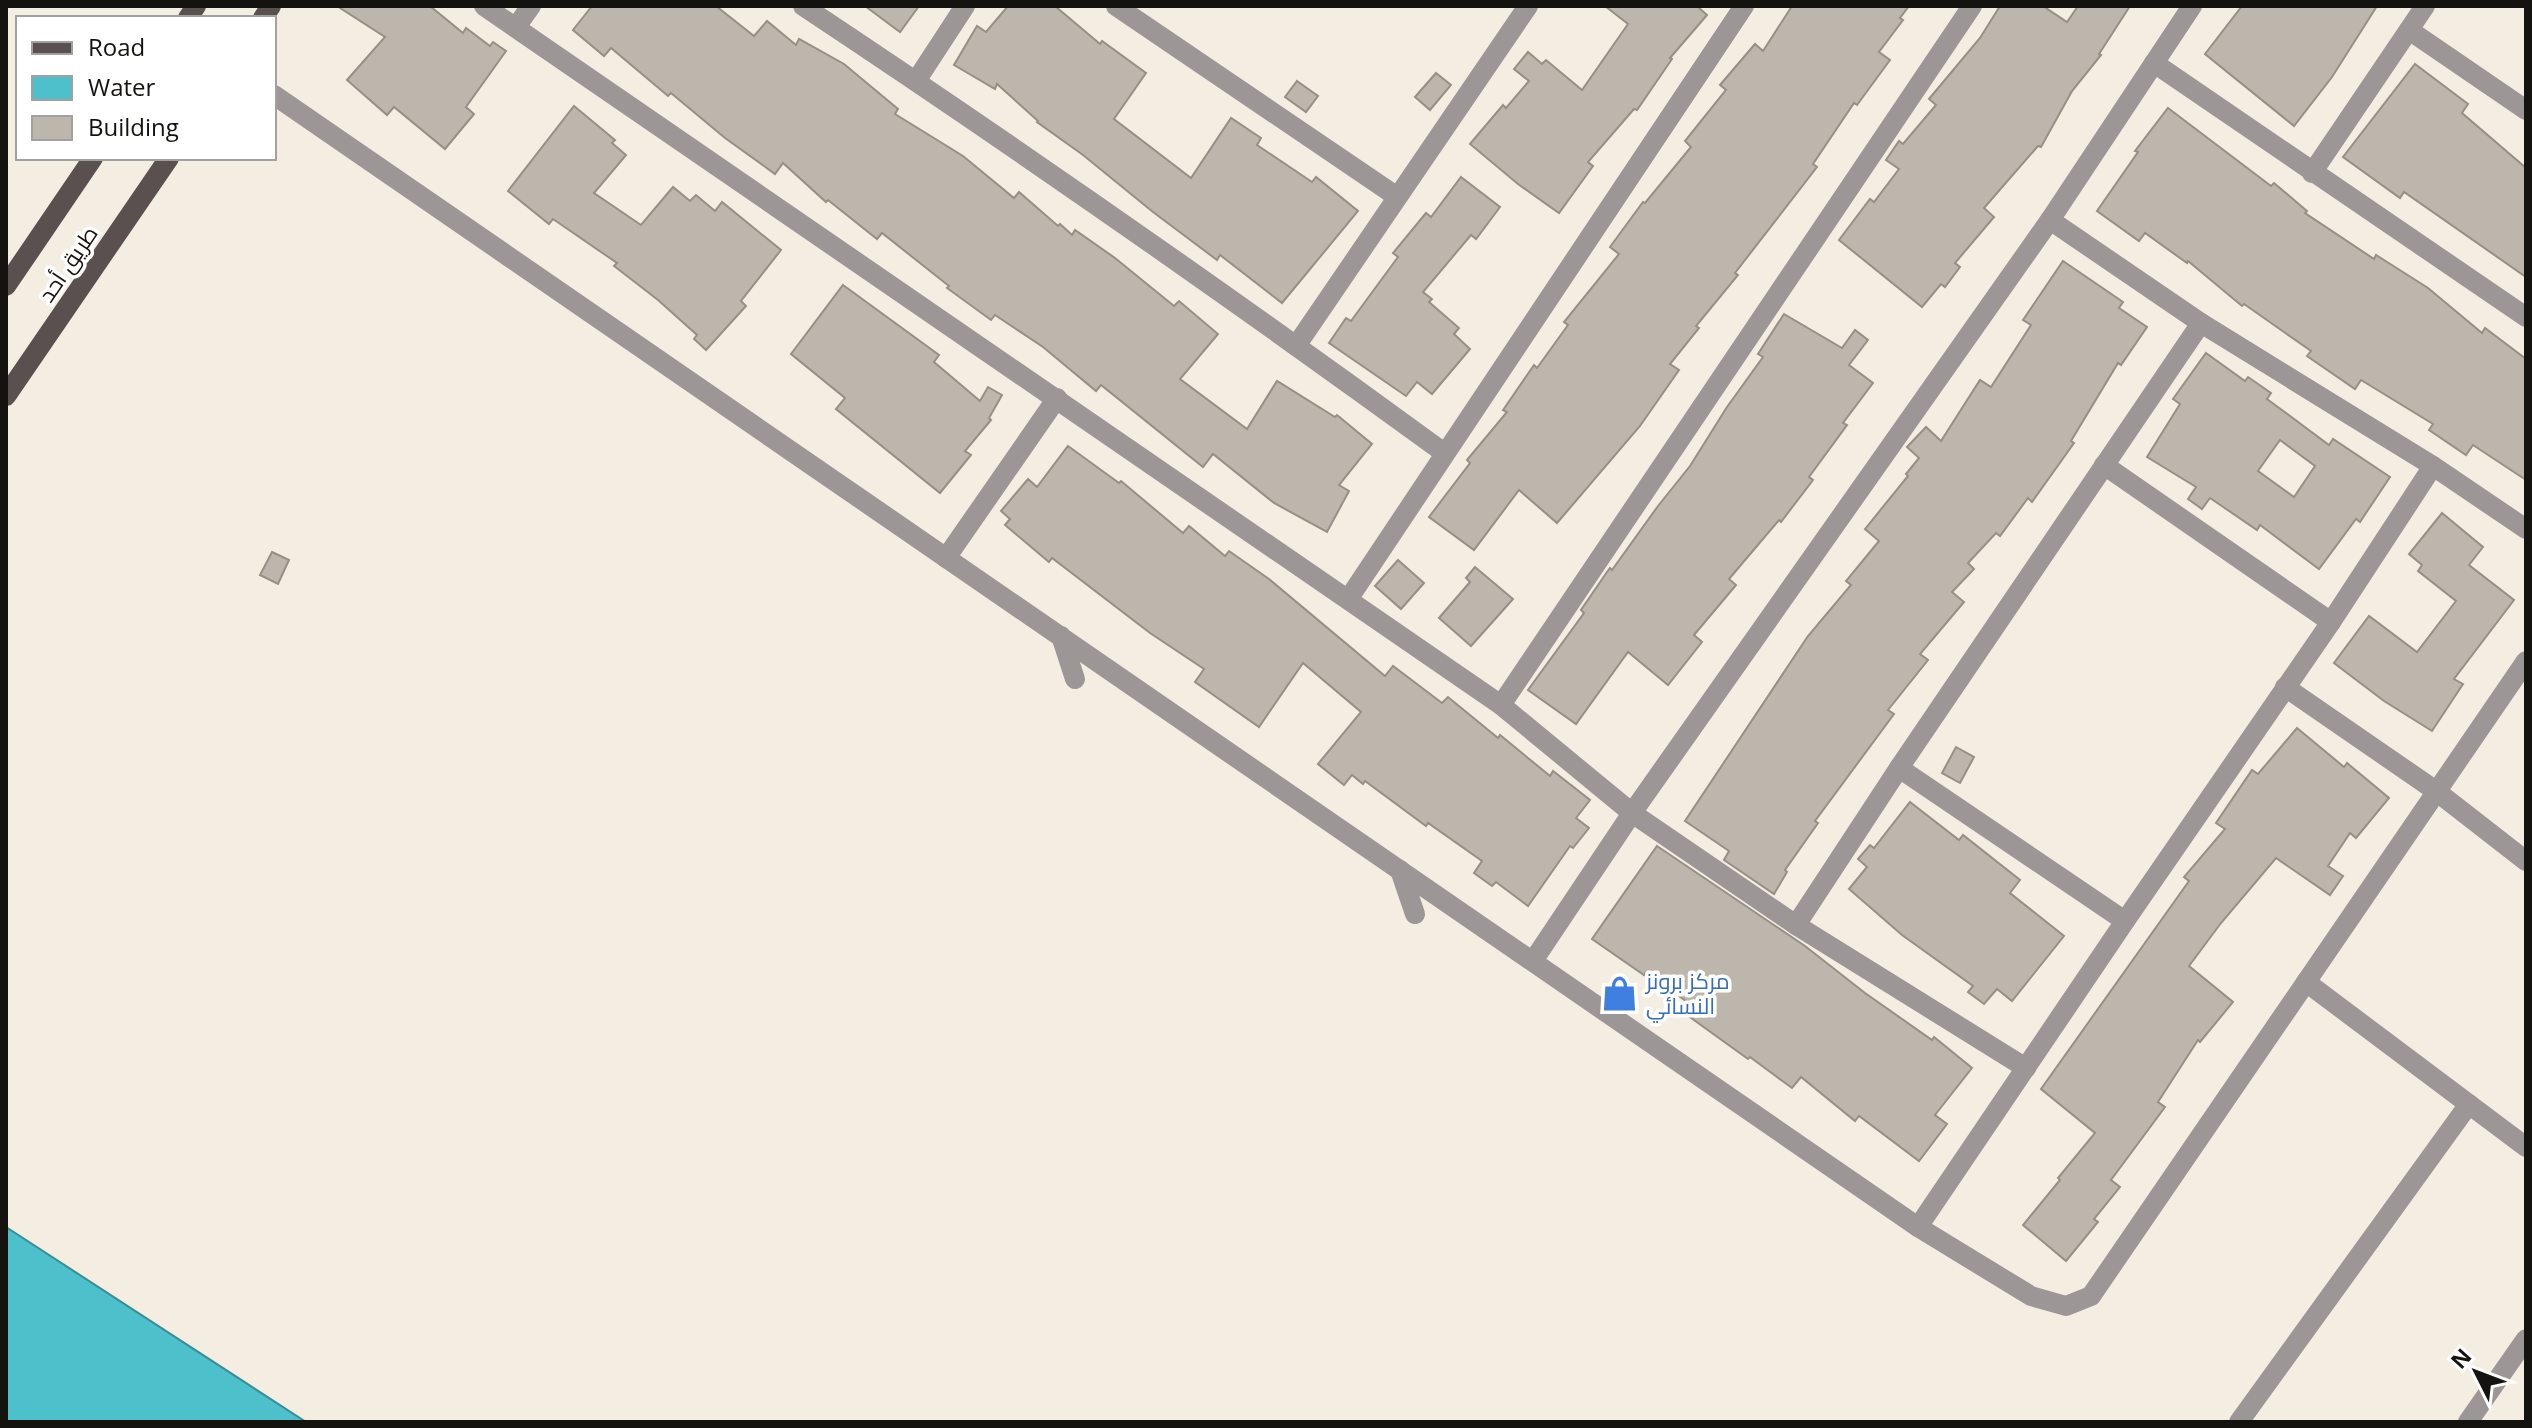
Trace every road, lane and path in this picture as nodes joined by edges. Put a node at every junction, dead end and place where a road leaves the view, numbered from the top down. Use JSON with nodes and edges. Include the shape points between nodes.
{"nodes":[{"id":1,"x":484,"y":6,"type":"edge"},
{"id":2,"x":531,"y":6,"type":"edge"},
{"id":3,"x":803,"y":6,"type":"edge"},
{"id":4,"x":965,"y":6,"type":"edge"},
{"id":5,"x":1116,"y":6,"type":"edge"},
{"id":6,"x":1528,"y":6,"type":"edge"},
{"id":7,"x":1744,"y":6,"type":"edge"},
{"id":8,"x":1972,"y":6,"type":"edge"},
{"id":9,"x":2192,"y":6,"type":"edge"},
{"id":10,"x":2425,"y":6,"type":"edge"},
{"id":11,"x":516,"y":27,"type":"junction"},
{"id":12,"x":2409,"y":30,"type":"junction"},
{"id":13,"x":2154,"y":63,"type":"junction"},
{"id":14,"x":916,"y":81,"type":"junction"},
{"id":15,"x":276,"y":96,"type":"edge"},
{"id":16,"x":2526,"y":110,"type":"edge"},
{"id":17,"x":92,"y":160,"type":"edge"},
{"id":18,"x":168,"y":160,"type":"edge"},
{"id":19,"x":2312,"y":173,"type":"junction"},
{"id":20,"x":1396,"y":196,"type":"junction"},
{"id":21,"x":2050,"y":220,"type":"junction"},
{"id":22,"x":6,"y":286,"type":"edge"},
{"id":23,"x":2526,"y":317,"type":"edge"},
{"id":24,"x":2201,"y":323,"type":"junction"},
{"id":25,"x":1296,"y":346,"type":"junction"},
{"id":26,"x":6,"y":396,"type":"edge"},
{"id":27,"x":1057,"y":398,"type":"junction"},
{"id":28,"x":1443,"y":452,"type":"junction"},
{"id":29,"x":2104,"y":465,"type":"junction"},
{"id":30,"x":2433,"y":466,"type":"junction"},
{"id":31,"x":2526,"y":529,"type":"edge"},
{"id":32,"x":946,"y":558,"type":"junction"},
{"id":33,"x":1349,"y":598,"type":"junction"},
{"id":34,"x":2331,"y":622,"type":"junction"},
{"id":35,"x":1061,"y":636,"type":"junction"},
{"id":36,"x":2526,"y":661,"type":"edge"},
{"id":37,"x":1075,"y":679,"type":"dead end"},
{"id":38,"x":2285,"y":687,"type":"junction"},
{"id":39,"x":1501,"y":705,"type":"junction"},
{"id":40,"x":1899,"y":768,"type":"junction"},
{"id":41,"x":2436,"y":791,"type":"junction"},
{"id":42,"x":1632,"y":813,"type":"junction"},
{"id":43,"x":2526,"y":861,"type":"edge"},
{"id":44,"x":1400,"y":870,"type":"junction"},
{"id":45,"x":1415,"y":914,"type":"dead end"},
{"id":46,"x":2125,"y":921,"type":"junction"},
{"id":47,"x":1796,"y":925,"type":"junction"},
{"id":48,"x":1533,"y":961,"type":"junction"},
{"id":49,"x":2306,"y":982,"type":"junction"},
{"id":50,"x":2026,"y":1068,"type":"junction"},
{"id":51,"x":2469,"y":1104,"type":"junction"},
{"id":52,"x":2526,"y":1147,"type":"edge"},
{"id":53,"x":1918,"y":1227,"type":"junction"},
{"id":54,"x":2524,"y":1347,"type":"edge"},
{"id":55,"x":2239,"y":1422,"type":"edge"},
{"id":56,"x":2468,"y":1422,"type":"edge"}],
"edges":[{"from":1,"to":11,"type":"street"},
{"from":2,"to":11,"type":"street"},
{"from":3,"to":14,"type":"street"},
{"from":4,"to":14,"type":"street"},
{"from":5,"to":20,"type":"street"},
{"from":6,"to":20,"type":"street"},
{"from":7,"to":28,"type":"street"},
{"from":8,"to":39,"type":"street"},
{"from":9,"to":13,"type":"street"},
{"from":10,"to":12,"type":"street"},
{"from":11,"to":27,"type":"street"},
{"from":12,"to":16,"type":"street"},
{"from":12,"to":19,"type":"street"},
{"from":13,"to":19,"type":"street"},
{"from":13,"to":21,"type":"street"},
{"from":14,"to":25,"type":"street"},
{"from":15,"to":32,"type":"street"},
{"from":17,"to":22,"type":"main road","name":"طريق أحد"},
{"from":18,"to":26,"type":"main road","name":"طريق أحد"},
{"from":19,"to":23,"type":"street"},
{"from":20,"to":25,"type":"street"},
{"from":21,"to":24,"type":"street"},
{"from":21,"to":42,"type":"street"},
{"from":24,"to":29,"type":"street"},
{"from":24,"to":30,"type":"street"},
{"from":25,"to":28,"type":"street"},
{"from":27,"to":32,"type":"street"},
{"from":27,"to":33,"type":"street"},
{"from":28,"to":33,"type":"street"},
{"from":29,"to":34,"type":"street"},
{"from":29,"to":40,"type":"street"},
{"from":30,"to":31,"type":"street"},
{"from":30,"to":34,"type":"street"},
{"from":32,"to":35,"type":"street"},
{"from":33,"to":39,"type":"street"},
{"from":34,"to":38,"type":"street"},
{"from":35,"to":37,"type":"street"},
{"from":35,"to":44,"type":"street"},
{"from":36,"to":41,"type":"street"},
{"from":38,"to":41,"type":"street"},
{"from":38,"to":46,"type":"street"},
{"from":39,"to":42,"type":"street"},
{"from":40,"to":46,"type":"street"},
{"from":40,"to":47,"type":"street"},
{"from":41,"to":43,"type":"street"},
{"from":41,"to":49,"type":"street"},
{"from":42,"to":47,"type":"street"},
{"from":42,"to":48,"type":"street"},
{"from":44,"to":45,"type":"street"},
{"from":44,"to":48,"type":"street"},
{"from":46,"to":50,"type":"street"},
{"from":47,"to":50,"type":"street"},
{"from":48,"to":53,"type":"street"},
{"from":49,"to":51,"type":"street"},
{"from":49,"to":53,"type":"street","via":[[2091,1296],[2066,1306],[2031,1296]]},
{"from":50,"to":53,"type":"street"},
{"from":51,"to":52,"type":"street"},
{"from":51,"to":55,"type":"street"},
{"from":54,"to":56,"type":"street"}]}
